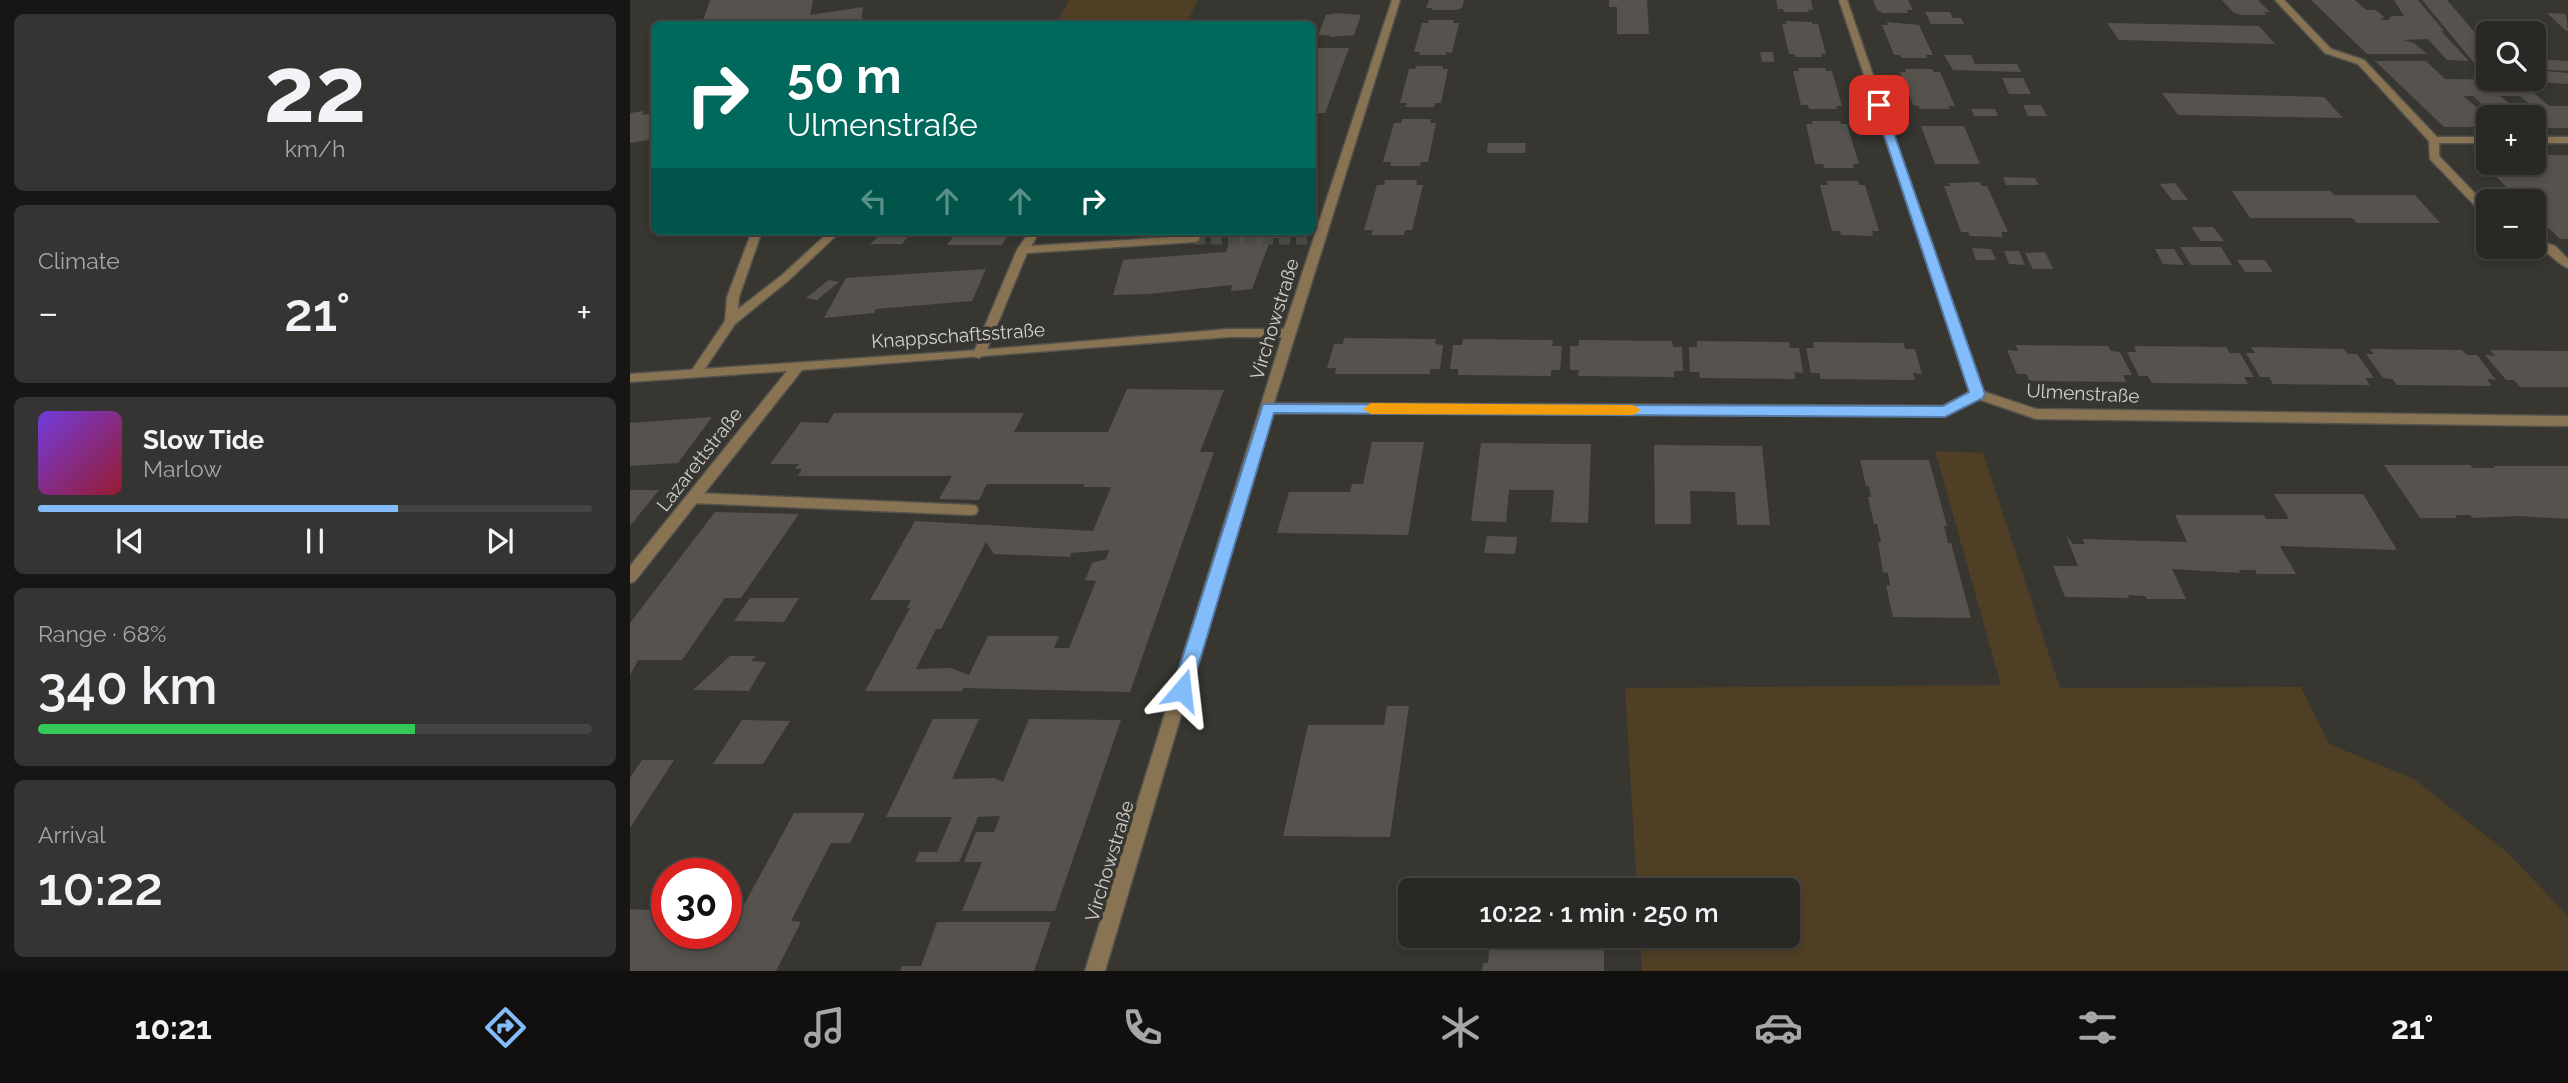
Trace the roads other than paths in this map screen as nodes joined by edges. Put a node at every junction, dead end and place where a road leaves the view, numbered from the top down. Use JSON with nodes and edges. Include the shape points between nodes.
{"nodes":[{"id":1,"x":1396,"y":0,"type":"edge"},
{"id":2,"x":1843,"y":0,"type":"edge"},
{"id":3,"x":2279,"y":0,"type":"edge"},
{"id":4,"x":2434,"y":140,"type":"junction"},
{"id":5,"x":2476,"y":140,"type":"edge"},
{"id":6,"x":2546,"y":140,"type":"edge"},
{"id":7,"x":2568,"y":140,"type":"edge"},
{"id":8,"x":2476,"y":201,"type":"edge"},
{"id":9,"x":756,"y":235,"type":"edge"},
{"id":10,"x":832,"y":235,"type":"edge"},
{"id":11,"x":1032,"y":235,"type":"edge"},
{"id":12,"x":1196,"y":235,"type":"tunnel mouth"},
{"id":13,"x":2546,"y":246,"type":"edge"},
{"id":14,"x":1023,"y":250,"type":"junction"},
{"id":15,"x":2568,"y":265,"type":"edge"},
{"id":16,"x":731,"y":321,"type":"junction"},
{"id":17,"x":1289,"y":333,"type":"junction"},
{"id":18,"x":979,"y":354,"type":"junction"},
{"id":19,"x":799,"y":365,"type":"junction"},
{"id":20,"x":696,"y":373,"type":"junction"},
{"id":21,"x":630,"y":378,"type":"edge"},
{"id":22,"x":1978,"y":394,"type":"junction"},
{"id":23,"x":1268,"y":408,"type":"junction"},
{"id":24,"x":2568,"y":421,"type":"edge"},
{"id":25,"x":693,"y":498,"type":"junction"},
{"id":26,"x":971,"y":510,"type":"dead end"},
{"id":27,"x":630,"y":577,"type":"edge"},
{"id":28,"x":1095,"y":971,"type":"edge"}],
"edges":[{"from":1,"to":17,"type":"street","name":"Virchowstraße"},
{"from":2,"to":22,"type":"street"},
{"from":3,"to":4,"type":"street","via":[[2328,51],[2361,62]]},
{"from":4,"to":5,"type":"street"},
{"from":4,"to":8,"type":"street","via":[[2434,157]]},
{"from":6,"to":7,"type":"street"},
{"from":9,"to":16,"type":"street","via":[[733,297]]},
{"from":10,"to":16,"type":"street"},
{"from":11,"to":14,"type":"street"},
{"from":12,"to":14,"type":"street"},
{"from":13,"to":15,"type":"street"},
{"from":14,"to":18,"type":"street"},
{"from":16,"to":20,"type":"street"},
{"from":17,"to":18,"type":"street","name":"Knappschaftsstraße","via":[[1229,333]]},
{"from":17,"to":23,"type":"street","name":"Virchowstraße"},
{"from":18,"to":19,"type":"street","name":"Knappschaftsstraße"},
{"from":19,"to":20,"type":"street","name":"Knappschaftsstraße"},
{"from":19,"to":25,"type":"street","name":"Lazarettstraße"},
{"from":20,"to":21,"type":"street","name":"Knappschaftsstraße"},
{"from":22,"to":23,"type":"street","via":[[1945,411]]},
{"from":22,"to":24,"type":"street","name":"Ulmenstraße","via":[[2036,414]]},
{"from":23,"to":28,"type":"street","name":"Virchowstraße"},
{"from":25,"to":26,"type":"street"},
{"from":25,"to":27,"type":"street","name":"Lazarettstraße"}]}
